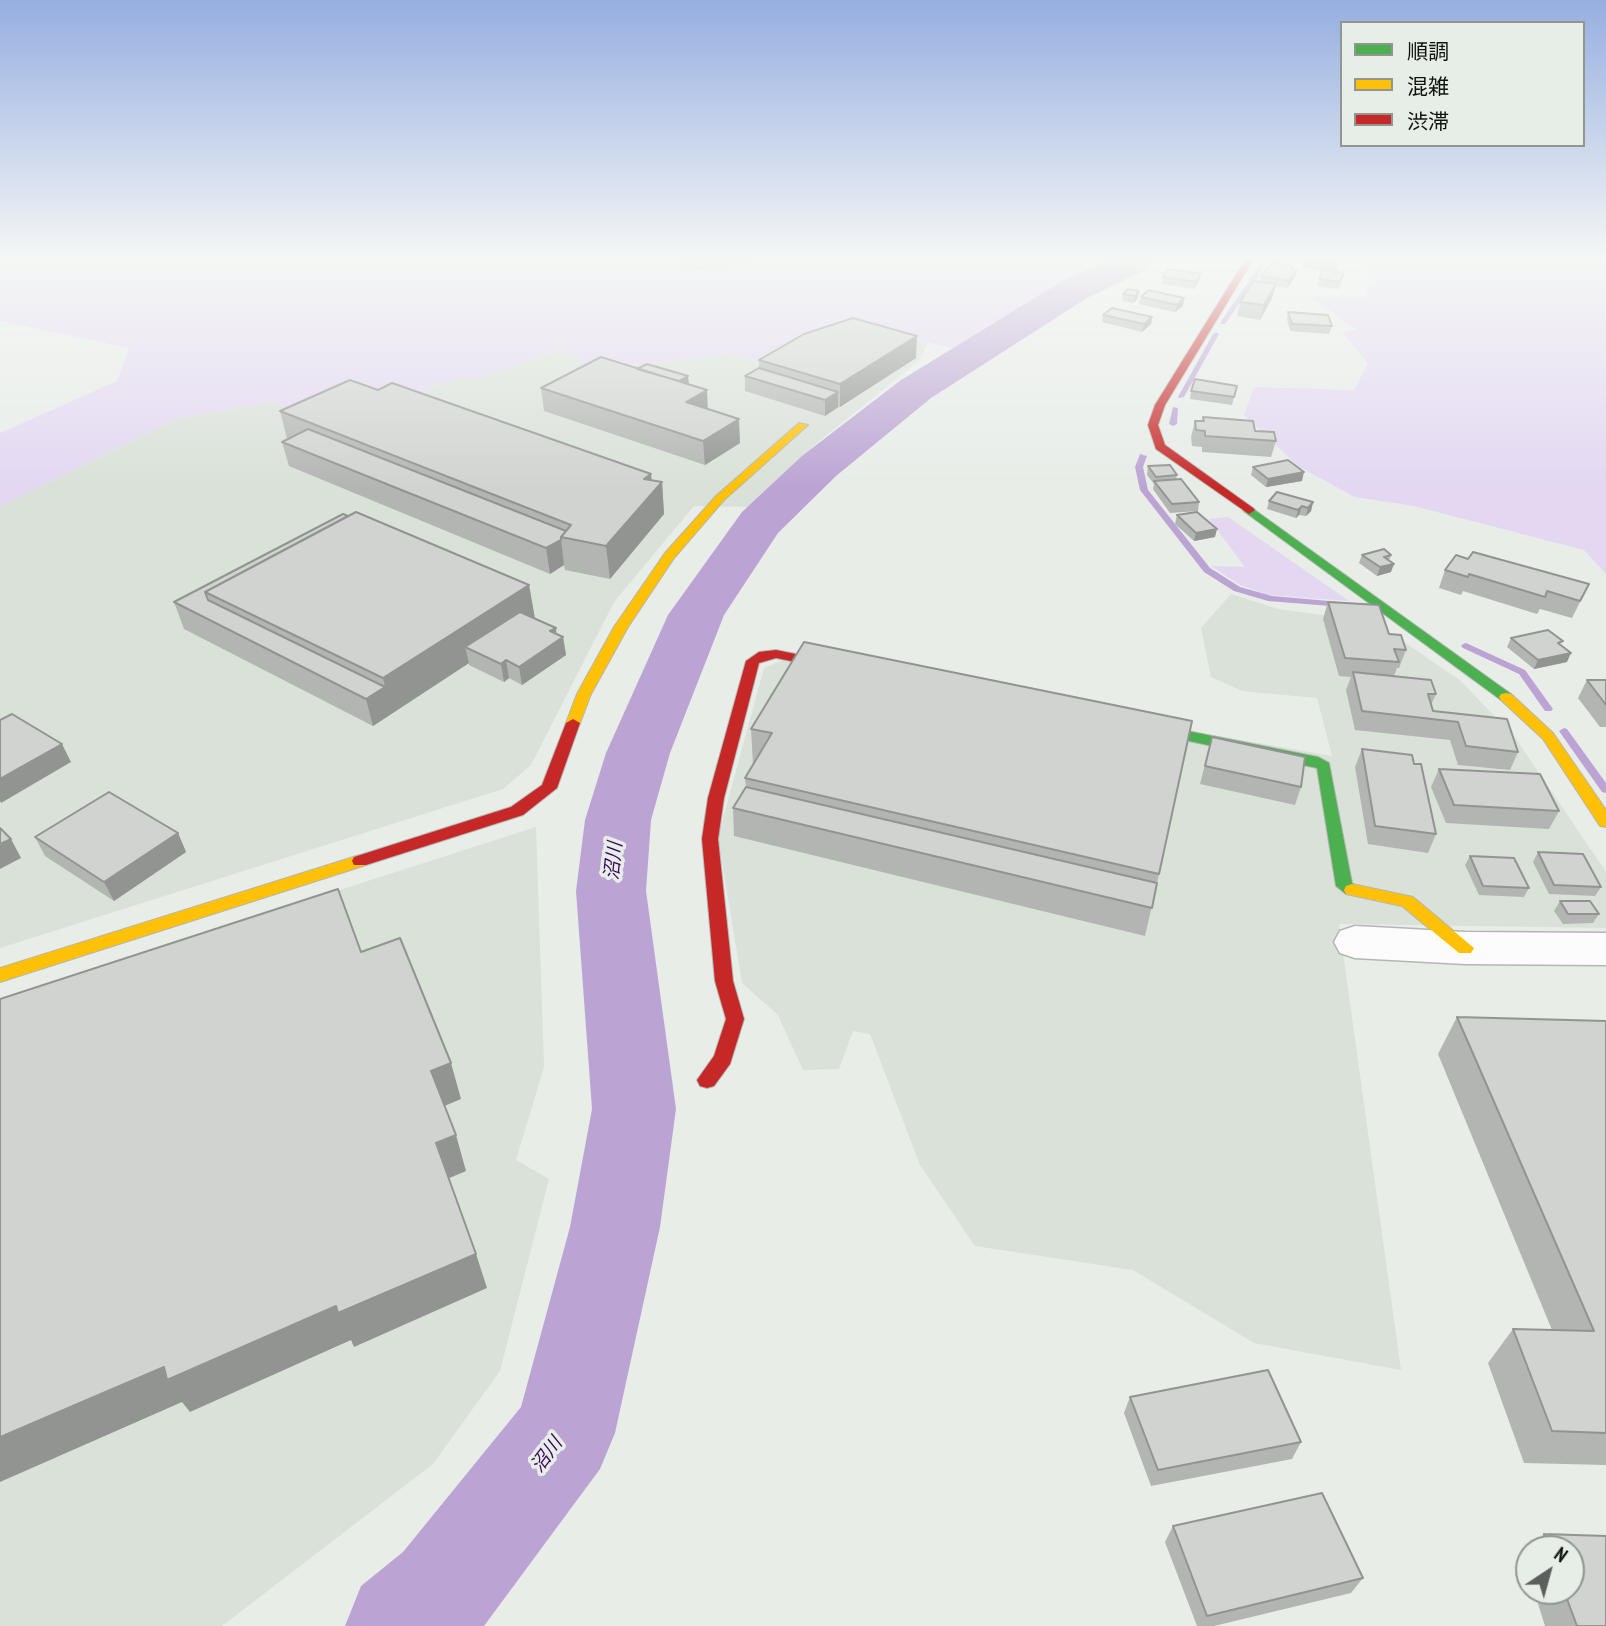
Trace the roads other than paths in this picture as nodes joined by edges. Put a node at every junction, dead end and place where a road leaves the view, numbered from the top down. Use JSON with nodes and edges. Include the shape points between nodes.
{"nodes":[{"id":1,"x":1201,"y":336,"type":"edge"},
{"id":2,"x":803,"y":425,"type":"dead end"},
{"id":3,"x":856,"y":670,"type":"edge"},
{"id":4,"x":1126,"y":724,"type":"edge"},
{"id":5,"x":1606,"y":822,"type":"edge"},
{"id":6,"x":1355,"y":942,"type":"dead end"},
{"id":7,"x":1465,"y":948,"type":"junction"},
{"id":8,"x":1606,"y":948,"type":"edge"},
{"id":9,"x":0,"y":975,"type":"edge"},
{"id":10,"x":707,"y":1080,"type":"dead end"}],
"edges":[{"from":1,"to":5,"type":"street","via":[[1160,405],[1153,425],[1160,447],[1497,688],[1548,736]]},
{"from":2,"to":9,"type":"street","via":[[720,498],[669,556],[621,627],[584,694],[549,788],[517,811]]},
{"from":3,"to":10,"type":"street","via":[[776,654],[753,661],[716,798],[710,839],[724,981],[735,1018],[723,1059]]},
{"from":4,"to":7,"type":"street","via":[[1318,762],[1324,766],[1345,886],[1407,901]]},
{"from":6,"to":7,"type":"street"},
{"from":7,"to":8,"type":"street"}]}
